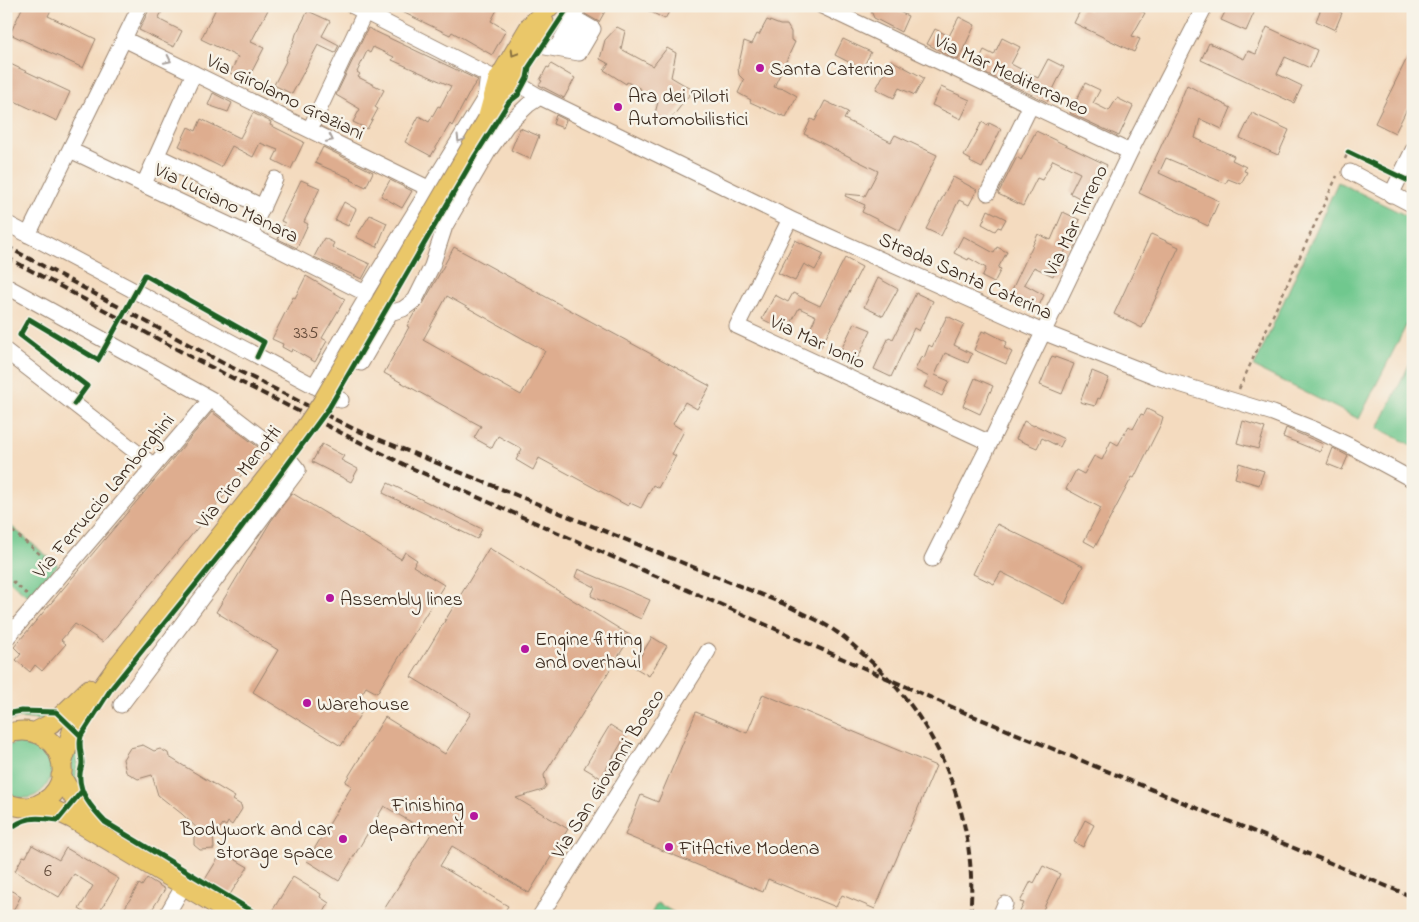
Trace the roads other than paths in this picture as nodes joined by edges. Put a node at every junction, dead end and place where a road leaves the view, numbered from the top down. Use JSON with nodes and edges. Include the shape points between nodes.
{"nodes":[{"id":1,"x":140,"y":6,"type":"edge"},
{"id":2,"x":551,"y":6,"type":"edge"},
{"id":3,"x":1205,"y":6,"type":"edge"},
{"id":4,"x":828,"y":7,"type":"edge"},
{"id":5,"x":359,"y":9,"type":"edge"},
{"id":6,"x":578,"y":16,"type":"edge"},
{"id":7,"x":124,"y":38,"type":"junction"},
{"id":8,"x":534,"y":45,"type":"junction"},
{"id":9,"x":194,"y":73,"type":"junction"},
{"id":10,"x":500,"y":79,"type":"junction"},
{"id":11,"x":540,"y":97,"type":"junction"},
{"id":12,"x":1030,"y":104,"type":"junction"},
{"id":13,"x":310,"y":129,"type":"junction"},
{"id":14,"x":70,"y":150,"type":"junction"},
{"id":15,"x":1413,"y":150,"type":"edge"},
{"id":16,"x":1130,"y":152,"type":"junction"},
{"id":17,"x":157,"y":156,"type":"junction"},
{"id":18,"x":1345,"y":167,"type":"road end"},
{"id":19,"x":275,"y":179,"type":"dead end"},
{"id":20,"x":144,"y":184,"type":"junction"},
{"id":21,"x":430,"y":189,"type":"junction"},
{"id":22,"x":988,"y":193,"type":"dead end"},
{"id":23,"x":1392,"y":195,"type":"junction"},
{"id":24,"x":1413,"y":205,"type":"edge"},
{"id":25,"x":263,"y":206,"type":"junction"},
{"id":26,"x":790,"y":219,"type":"junction"},
{"id":27,"x":6,"y":223,"type":"edge"},
{"id":28,"x":28,"y":235,"type":"junction"},
{"id":29,"x":250,"y":235,"type":"junction"},
{"id":30,"x":9,"y":292,"type":"edge"},
{"id":31,"x":365,"y":296,"type":"junction"},
{"id":32,"x":390,"y":313,"type":"junction"},
{"id":33,"x":1044,"y":332,"type":"junction"},
{"id":34,"x":336,"y":350,"type":"junction"},
{"id":35,"x":6,"y":351,"type":"edge"},
{"id":36,"x":314,"y":386,"type":"junction"},
{"id":37,"x":211,"y":399,"type":"junction"},
{"id":38,"x":341,"y":400,"type":"dead end"},
{"id":39,"x":990,"y":443,"type":"junction"},
{"id":40,"x":154,"y":466,"type":"junction"},
{"id":41,"x":1413,"y":480,"type":"edge"},
{"id":42,"x":932,"y":559,"type":"dead end"},
{"id":43,"x":6,"y":639,"type":"edge"},
{"id":44,"x":708,"y":651,"type":"dead end"},
{"id":45,"x":119,"y":664,"type":"junction"},
{"id":46,"x":121,"y":705,"type":"dead end"},
{"id":47,"x":35,"y":732,"type":"junction"},
{"id":48,"x":6,"y":734,"type":"edge"},
{"id":49,"x":62,"y":770,"type":"junction"},
{"id":50,"x":15,"y":807,"type":"edge"},
{"id":51,"x":101,"y":834,"type":"junction"},
{"id":52,"x":184,"y":885,"type":"junction"},
{"id":53,"x":166,"y":916,"type":"edge"},
{"id":54,"x":235,"y":916,"type":"edge"},
{"id":55,"x":540,"y":916,"type":"edge"}],
"edges":[{"from":1,"to":7,"type":"street"},
{"from":2,"to":8,"type":"main road","name":"Via Ciro Menotti"},
{"from":2,"to":10,"type":"main road","name":"Via Ciro Menotti","one_way":true,"via":[[530,26]]},
{"from":3,"to":16,"type":"street","name":"Via Mar Tirreno"},
{"from":4,"to":12,"type":"street","name":"Via Mar Mediterraneo"},
{"from":5,"to":10,"type":"street","name":"Strada Santa Caterina"},
{"from":5,"to":13,"type":"street"},
{"from":6,"to":8,"type":"street","via":[[561,50]]},
{"from":7,"to":9,"type":"street","name":"Via Girolamo Graziani","one_way":true},
{"from":7,"to":14,"type":"street"},
{"from":8,"to":10,"type":"main road","name":"Via Ciro Menotti"},
{"from":9,"to":13,"type":"street","name":"Via Girolamo Graziani"},
{"from":9,"to":17,"type":"street"},
{"from":10,"to":11,"type":"street","name":"Strada Santa Caterina"},
{"from":10,"to":21,"type":"street","name":"Via Ciro Menotti","one_way":true},
{"from":10,"to":45,"type":"main road","name":"Via Ciro Menotti","bridge":true,"via":[[487,120],[322,403]]},
{"from":11,"to":26,"type":"street","name":"Strada Santa Caterina"},
{"from":11,"to":32,"type":"street","via":[[508,125],[488,152],[445,226],[432,266],[415,300]]},
{"from":12,"to":16,"type":"street","name":"Via Mar Mediterraneo"},
{"from":12,"to":22,"type":"street"},
{"from":13,"to":21,"type":"street","name":"Via Girolamo Graziani","one_way":true},
{"from":14,"to":20,"type":"street","name":"Via Luciano Manara"},
{"from":14,"to":28,"type":"street"},
{"from":15,"to":23,"type":"street"},
{"from":16,"to":33,"type":"street","name":"Via Mar Tirreno"},
{"from":17,"to":20,"type":"street"},
{"from":17,"to":25,"type":"street"},
{"from":18,"to":23,"type":"street"},
{"from":19,"to":25,"type":"street"},
{"from":20,"to":29,"type":"street","name":"Via Luciano Manara"},
{"from":21,"to":31,"type":"street","name":"Via Ciro Menotti"},
{"from":23,"to":24,"type":"street"},
{"from":25,"to":29,"type":"street"},
{"from":26,"to":33,"type":"street","name":"Strada Santa Caterina"},
{"from":26,"to":39,"type":"street","name":"Via Mar Ionio","via":[[737,326]]},
{"from":27,"to":28,"type":"street"},
{"from":28,"to":36,"type":"street"},
{"from":29,"to":31,"type":"street","name":"Via Luciano Manara"},
{"from":30,"to":37,"type":"street"},
{"from":31,"to":32,"type":"street"},
{"from":31,"to":34,"type":"street","name":"Via Ciro Menotti"},
{"from":32,"to":34,"type":"street","via":[[361,363]]},
{"from":33,"to":39,"type":"street","name":"Via Mar Tirreno"},
{"from":33,"to":41,"type":"street","name":"Strada Santa Caterina","via":[[1160,378],[1273,413],[1316,430]]},
{"from":34,"to":36,"type":"street","name":"Via Ciro Menotti"},
{"from":35,"to":40,"type":"street"},
{"from":36,"to":38,"type":"street"},
{"from":37,"to":40,"type":"street","name":"Via Ferruccio Lamborghini"},
{"from":37,"to":46,"type":"street","via":[[298,470]]},
{"from":39,"to":42,"type":"street","name":"Via Mar Tirreno"},
{"from":40,"to":43,"type":"street","name":"Via Ferruccio Lamborghini"},
{"from":44,"to":55,"type":"street","name":"Via San Giovanni Bosco"},
{"from":45,"to":47,"type":"main road","name":"Via Ciro Menotti","via":[[62,717]]},
{"from":45,"to":49,"type":"main road","name":"Via Ciro Menotti","via":[[73,728]]},
{"from":47,"to":48,"type":"main road","via":[[25,730]]},
{"from":47,"to":49,"type":"main road","via":[[53,744],[59,753]]},
{"from":49,"to":50,"type":"main road","name":"Via Ciro Menotti","via":[[55,792],[41,803]]},
{"from":49,"to":51,"type":"main road","via":[[75,800]]},
{"from":50,"to":51,"type":"main road","via":[[63,813]]},
{"from":51,"to":52,"type":"main road"},
{"from":52,"to":53,"type":"street"},
{"from":52,"to":54,"type":"main road"}]}
